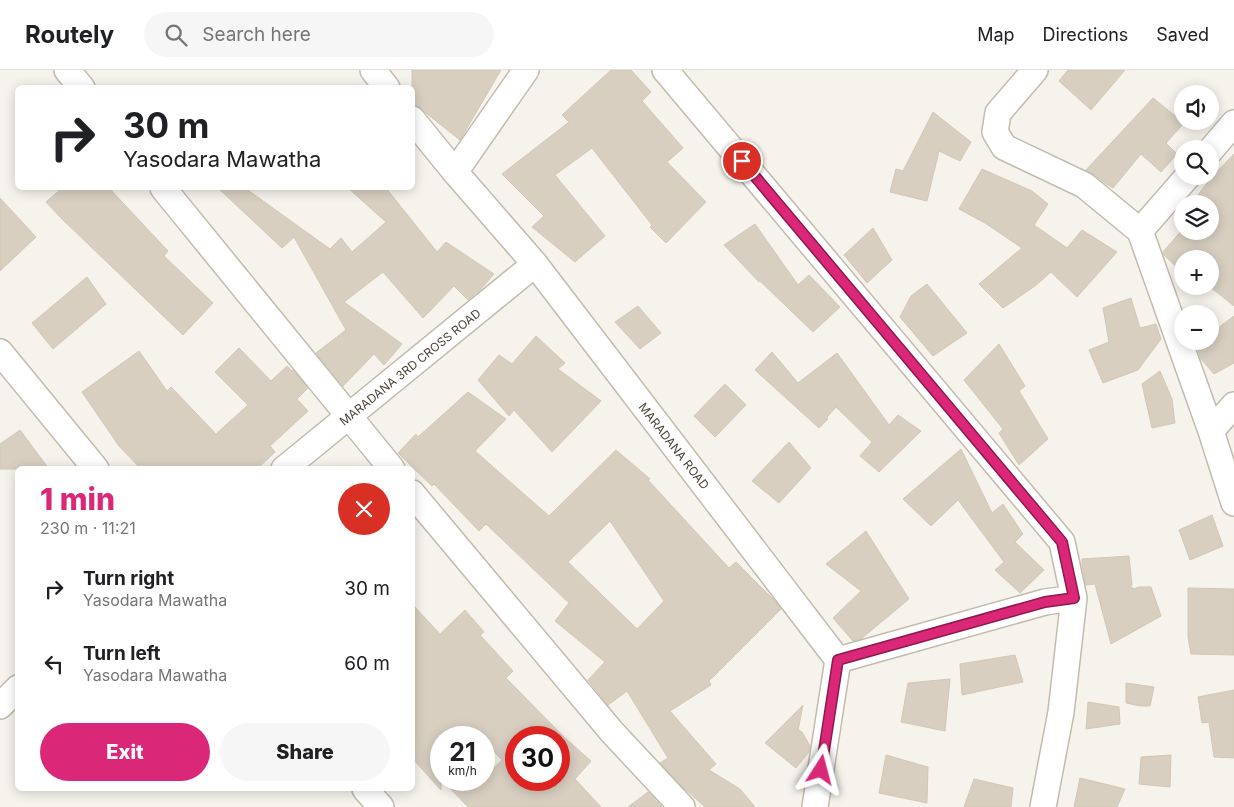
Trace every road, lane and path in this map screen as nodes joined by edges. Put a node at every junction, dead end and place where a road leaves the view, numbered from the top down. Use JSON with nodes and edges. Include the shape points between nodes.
{"nodes":[{"id":1,"x":67,"y":70,"type":"edge"},
{"id":2,"x":373,"y":70,"type":"edge"},
{"id":3,"x":526,"y":70,"type":"edge"},
{"id":4,"x":665,"y":70,"type":"edge"},
{"id":5,"x":1035,"y":70,"type":"edge"},
{"id":6,"x":80,"y":85,"type":"edge"},
{"id":7,"x":385,"y":85,"type":"edge"},
{"id":8,"x":415,"y":123,"type":"edge"},
{"id":9,"x":1234,"y":123,"type":"edge"},
{"id":10,"x":1219,"y":140,"type":"edge"},
{"id":11,"x":454,"y":172,"type":"junction"},
{"id":12,"x":1180,"y":185,"type":"edge"},
{"id":13,"x":165,"y":190,"type":"edge"},
{"id":14,"x":1140,"y":231,"type":"junction"},
{"id":15,"x":535,"y":264,"type":"junction"},
{"id":16,"x":0,"y":352,"type":"edge"},
{"id":17,"x":1234,"y":405,"type":"edge"},
{"id":18,"x":349,"y":417,"type":"junction"},
{"id":19,"x":1211,"y":431,"type":"junction"},
{"id":20,"x":94,"y":466,"type":"edge"},
{"id":21,"x":288,"y":466,"type":"edge"},
{"id":22,"x":390,"y":466,"type":"edge"},
{"id":23,"x":415,"y":497,"type":"edge"},
{"id":24,"x":1234,"y":503,"type":"edge"},
{"id":25,"x":1074,"y":598,"type":"junction"},
{"id":26,"x":838,"y":660,"type":"junction"},
{"id":27,"x":368,"y":791,"type":"edge"},
{"id":28,"x":381,"y":807,"type":"edge"},
{"id":29,"x":682,"y":807,"type":"edge"},
{"id":30,"x":815,"y":807,"type":"edge"},
{"id":31,"x":1042,"y":807,"type":"edge"}],
"edges":[{"from":1,"to":6,"type":"street"},
{"from":2,"to":7,"type":"street"},
{"from":3,"to":11,"type":"street"},
{"from":4,"to":25,"type":"street","via":[[1062,542]]},
{"from":5,"to":14,"type":"street","via":[[998,113],[995,132],[1004,147],[1084,185]]},
{"from":8,"to":11,"type":"street","name":"MARADANA ROAD"},
{"from":9,"to":10,"type":"street"},
{"from":11,"to":15,"type":"street","name":"MARADANA ROAD"},
{"from":12,"to":14,"type":"street"},
{"from":13,"to":18,"type":"street"},
{"from":14,"to":19,"type":"street"},
{"from":15,"to":18,"type":"street","name":"MARADANA 3RD CROSS ROAD"},
{"from":15,"to":26,"type":"street","name":"MARADANA ROAD"},
{"from":16,"to":20,"type":"street"},
{"from":17,"to":19,"type":"street"},
{"from":18,"to":21,"type":"street","name":"MARADANA 3RD CROSS ROAD"},
{"from":18,"to":22,"type":"street"},
{"from":19,"to":24,"type":"street"},
{"from":23,"to":29,"type":"street","via":[[612,732]]},
{"from":25,"to":26,"type":"street","via":[[1045,602]]},
{"from":25,"to":31,"type":"street","via":[[1062,712]]},
{"from":26,"to":30,"type":"street"},
{"from":27,"to":28,"type":"street"}]}
